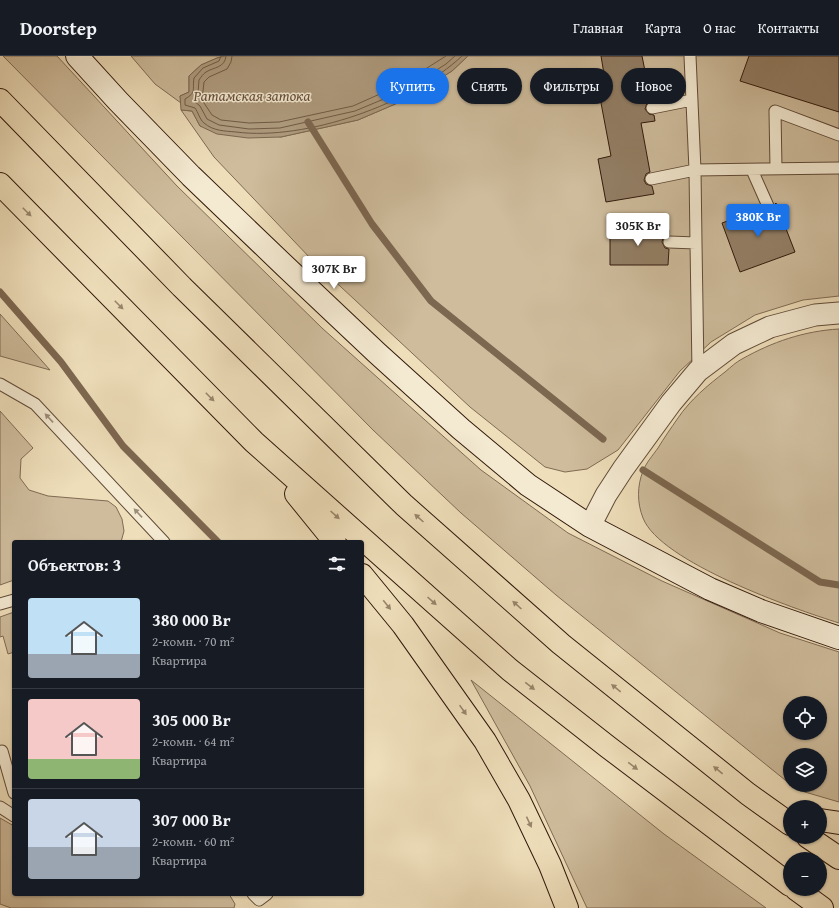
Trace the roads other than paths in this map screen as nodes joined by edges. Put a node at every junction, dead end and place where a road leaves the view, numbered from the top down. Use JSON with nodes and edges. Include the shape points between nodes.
{"nodes":[{"id":1,"x":77,"y":56,"type":"edge"},
{"id":2,"x":690,"y":56,"type":"edge"},
{"id":3,"x":0,"y":100,"type":"edge"},
{"id":4,"x":692,"y":100,"type":"junction"},
{"id":5,"x":652,"y":108,"type":"dead end"},
{"id":6,"x":839,"y":135,"type":"edge"},
{"id":7,"x":839,"y":168,"type":"edge"},
{"id":8,"x":776,"y":169,"type":"junction"},
{"id":9,"x":695,"y":170,"type":"junction"},
{"id":10,"x":752,"y":170,"type":"junction"},
{"id":11,"x":651,"y":179,"type":"dead end"},
{"id":12,"x":0,"y":184,"type":"edge"},
{"id":13,"x":768,"y":206,"type":"dead end"},
{"id":14,"x":669,"y":242,"type":"dead end"},
{"id":15,"x":696,"y":243,"type":"junction"},
{"id":16,"x":839,"y":313,"type":"edge"},
{"id":17,"x":698,"y":371,"type":"junction"},
{"id":18,"x":0,"y":384,"type":"edge"},
{"id":19,"x":254,"y":442,"type":"junction"},
{"id":20,"x":590,"y":526,"type":"junction"},
{"id":21,"x":162,"y":540,"type":"edge"},
{"id":22,"x":333,"y":540,"type":"edge"},
{"id":23,"x":364,"y":577,"type":"edge"},
{"id":24,"x":12,"y":601,"type":"edge"},
{"id":25,"x":0,"y":604,"type":"edge"},
{"id":26,"x":839,"y":638,"type":"edge"},
{"id":27,"x":2,"y":751,"type":"dead end"},
{"id":28,"x":12,"y":786,"type":"edge"},
{"id":29,"x":748,"y":794,"type":"junction"},
{"id":30,"x":0,"y":807,"type":"edge"},
{"id":31,"x":783,"y":808,"type":"edge"},
{"id":32,"x":12,"y":815,"type":"edge"},
{"id":33,"x":783,"y":819,"type":"edge"},
{"id":34,"x":827,"y":821,"type":"edge"},
{"id":35,"x":839,"y":823,"type":"edge"},
{"id":36,"x":818,"y":844,"type":"edge"},
{"id":37,"x":839,"y":858,"type":"edge"},
{"id":38,"x":783,"y":880,"type":"edge"},
{"id":39,"x":806,"y":896,"type":"edge"},
{"id":40,"x":567,"y":908,"type":"edge"},
{"id":41,"x":822,"y":908,"type":"edge"}],
"edges":[{"from":1,"to":20,"type":"street","via":[[191,176],[377,353],[528,485]]},
{"from":2,"to":4,"type":"lane"},
{"from":29,"to":3,"type":"highway","one_way":true,"via":[[561,644],[404,505],[182,287]]},
{"from":4,"to":5,"type":"lane"},
{"from":4,"to":9,"type":"lane"},
{"from":6,"to":8,"type":"lane","via":[[775,111]]},
{"from":7,"to":8,"type":"lane"},
{"from":8,"to":10,"type":"lane"},
{"from":9,"to":10,"type":"lane"},
{"from":9,"to":11,"type":"lane"},
{"from":9,"to":15,"type":"lane"},
{"from":10,"to":13,"type":"lane"},
{"from":12,"to":19,"type":"highway","one_way":true},
{"from":14,"to":15,"type":"lane"},
{"from":15,"to":17,"type":"lane"},
{"from":16,"to":17,"type":"street","via":[[814,315],[770,327],[734,344]]},
{"from":17,"to":20,"type":"street","via":[[623,469]]},
{"from":21,"to":18,"type":"lane","one_way":true,"via":[[35,404]]},
{"from":19,"to":22,"type":"highway"},
{"from":19,"to":38,"type":"highway","one_way":true,"via":[[510,670]]},
{"from":20,"to":26,"type":"street","via":[[710,589],[761,611]]},
{"from":23,"to":40,"type":"highway","one_way":true,"via":[[403,625],[485,741],[519,800]]},
{"from":24,"to":25,"type":"lane"},
{"from":27,"to":28,"type":"lane"},
{"from":29,"to":31,"type":"highway"},
{"from":29,"to":33,"type":"highway"},
{"from":30,"to":32,"type":"lane"},
{"from":34,"to":35,"type":"highway"},
{"from":36,"to":37,"type":"highway"},
{"from":39,"to":41,"type":"highway"}]}
